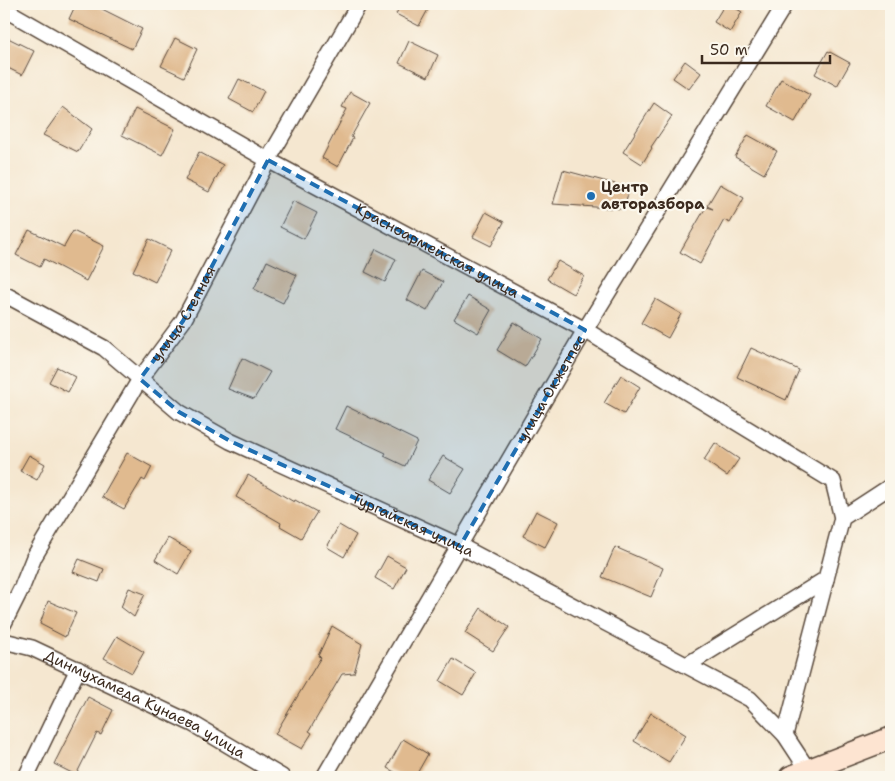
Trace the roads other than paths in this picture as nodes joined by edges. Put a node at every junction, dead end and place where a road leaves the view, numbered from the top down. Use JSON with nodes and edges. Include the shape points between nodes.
{"nodes":[{"id":1,"x":359,"y":4,"type":"edge"},
{"id":2,"x":785,"y":4,"type":"edge"},
{"id":3,"x":4,"y":9,"type":"edge"},
{"id":4,"x":268,"y":160,"type":"junction"},
{"id":5,"x":4,"y":294,"type":"edge"},
{"id":6,"x":585,"y":330,"type":"junction"},
{"id":7,"x":140,"y":380,"type":"junction"},
{"id":8,"x":891,"y":486,"type":"edge"},
{"id":9,"x":842,"y":518,"type":"junction"},
{"id":10,"x":460,"y":546,"type":"junction"},
{"id":11,"x":826,"y":580,"type":"junction"},
{"id":12,"x":4,"y":623,"type":"edge"},
{"id":13,"x":4,"y":641,"type":"edge"},
{"id":14,"x":687,"y":665,"type":"junction"},
{"id":15,"x":78,"y":669,"type":"junction"},
{"id":16,"x":785,"y":735,"type":"junction"},
{"id":17,"x":891,"y":738,"type":"edge"},
{"id":18,"x":799,"y":774,"type":"edge"},
{"id":19,"x":26,"y":777,"type":"edge"},
{"id":20,"x":282,"y":777,"type":"edge"},
{"id":21,"x":324,"y":777,"type":"edge"}],
"edges":[{"from":1,"to":4,"type":"street","name":"улица Степная"},
{"from":2,"to":6,"type":"street","name":"улица Окжетпес"},
{"from":3,"to":4,"type":"street","name":"Красноармейская улица"},
{"from":4,"to":6,"type":"street","name":"Красноармейская улица"},
{"from":4,"to":7,"type":"street","name":"улица Степная","via":[[183,321]]},
{"from":5,"to":7,"type":"street","name":"Тургайская улица","via":[[104,348]]},
{"from":6,"to":9,"type":"street","name":"Красноармейская улица","via":[[833,481]]},
{"from":6,"to":10,"type":"street","name":"улица Окжетпес"},
{"from":7,"to":10,"type":"street","name":"Тургайская улица","via":[[179,412],[230,441]]},
{"from":7,"to":12,"type":"street","name":"улица Степная","via":[[34,557]]},
{"from":8,"to":9,"type":"street"},
{"from":9,"to":11,"type":"street"},
{"from":10,"to":14,"type":"street","name":"Тургайская улица"},
{"from":10,"to":21,"type":"street","name":"улица Окжетпес"},
{"from":11,"to":14,"type":"street"},
{"from":11,"to":16,"type":"street"},
{"from":13,"to":15,"type":"street","name":"Динмухамеда Кунаева улица","via":[[32,648]]},
{"from":14,"to":16,"type":"street","name":"Тургайская улица","via":[[750,699]]},
{"from":15,"to":19,"type":"street"},
{"from":15,"to":20,"type":"street","name":"Динмухамеда Кунаева улица","via":[[193,724]]},
{"from":16,"to":18,"type":"street","name":"Тургайская улица"},
{"from":17,"to":18,"type":"street"}]}
